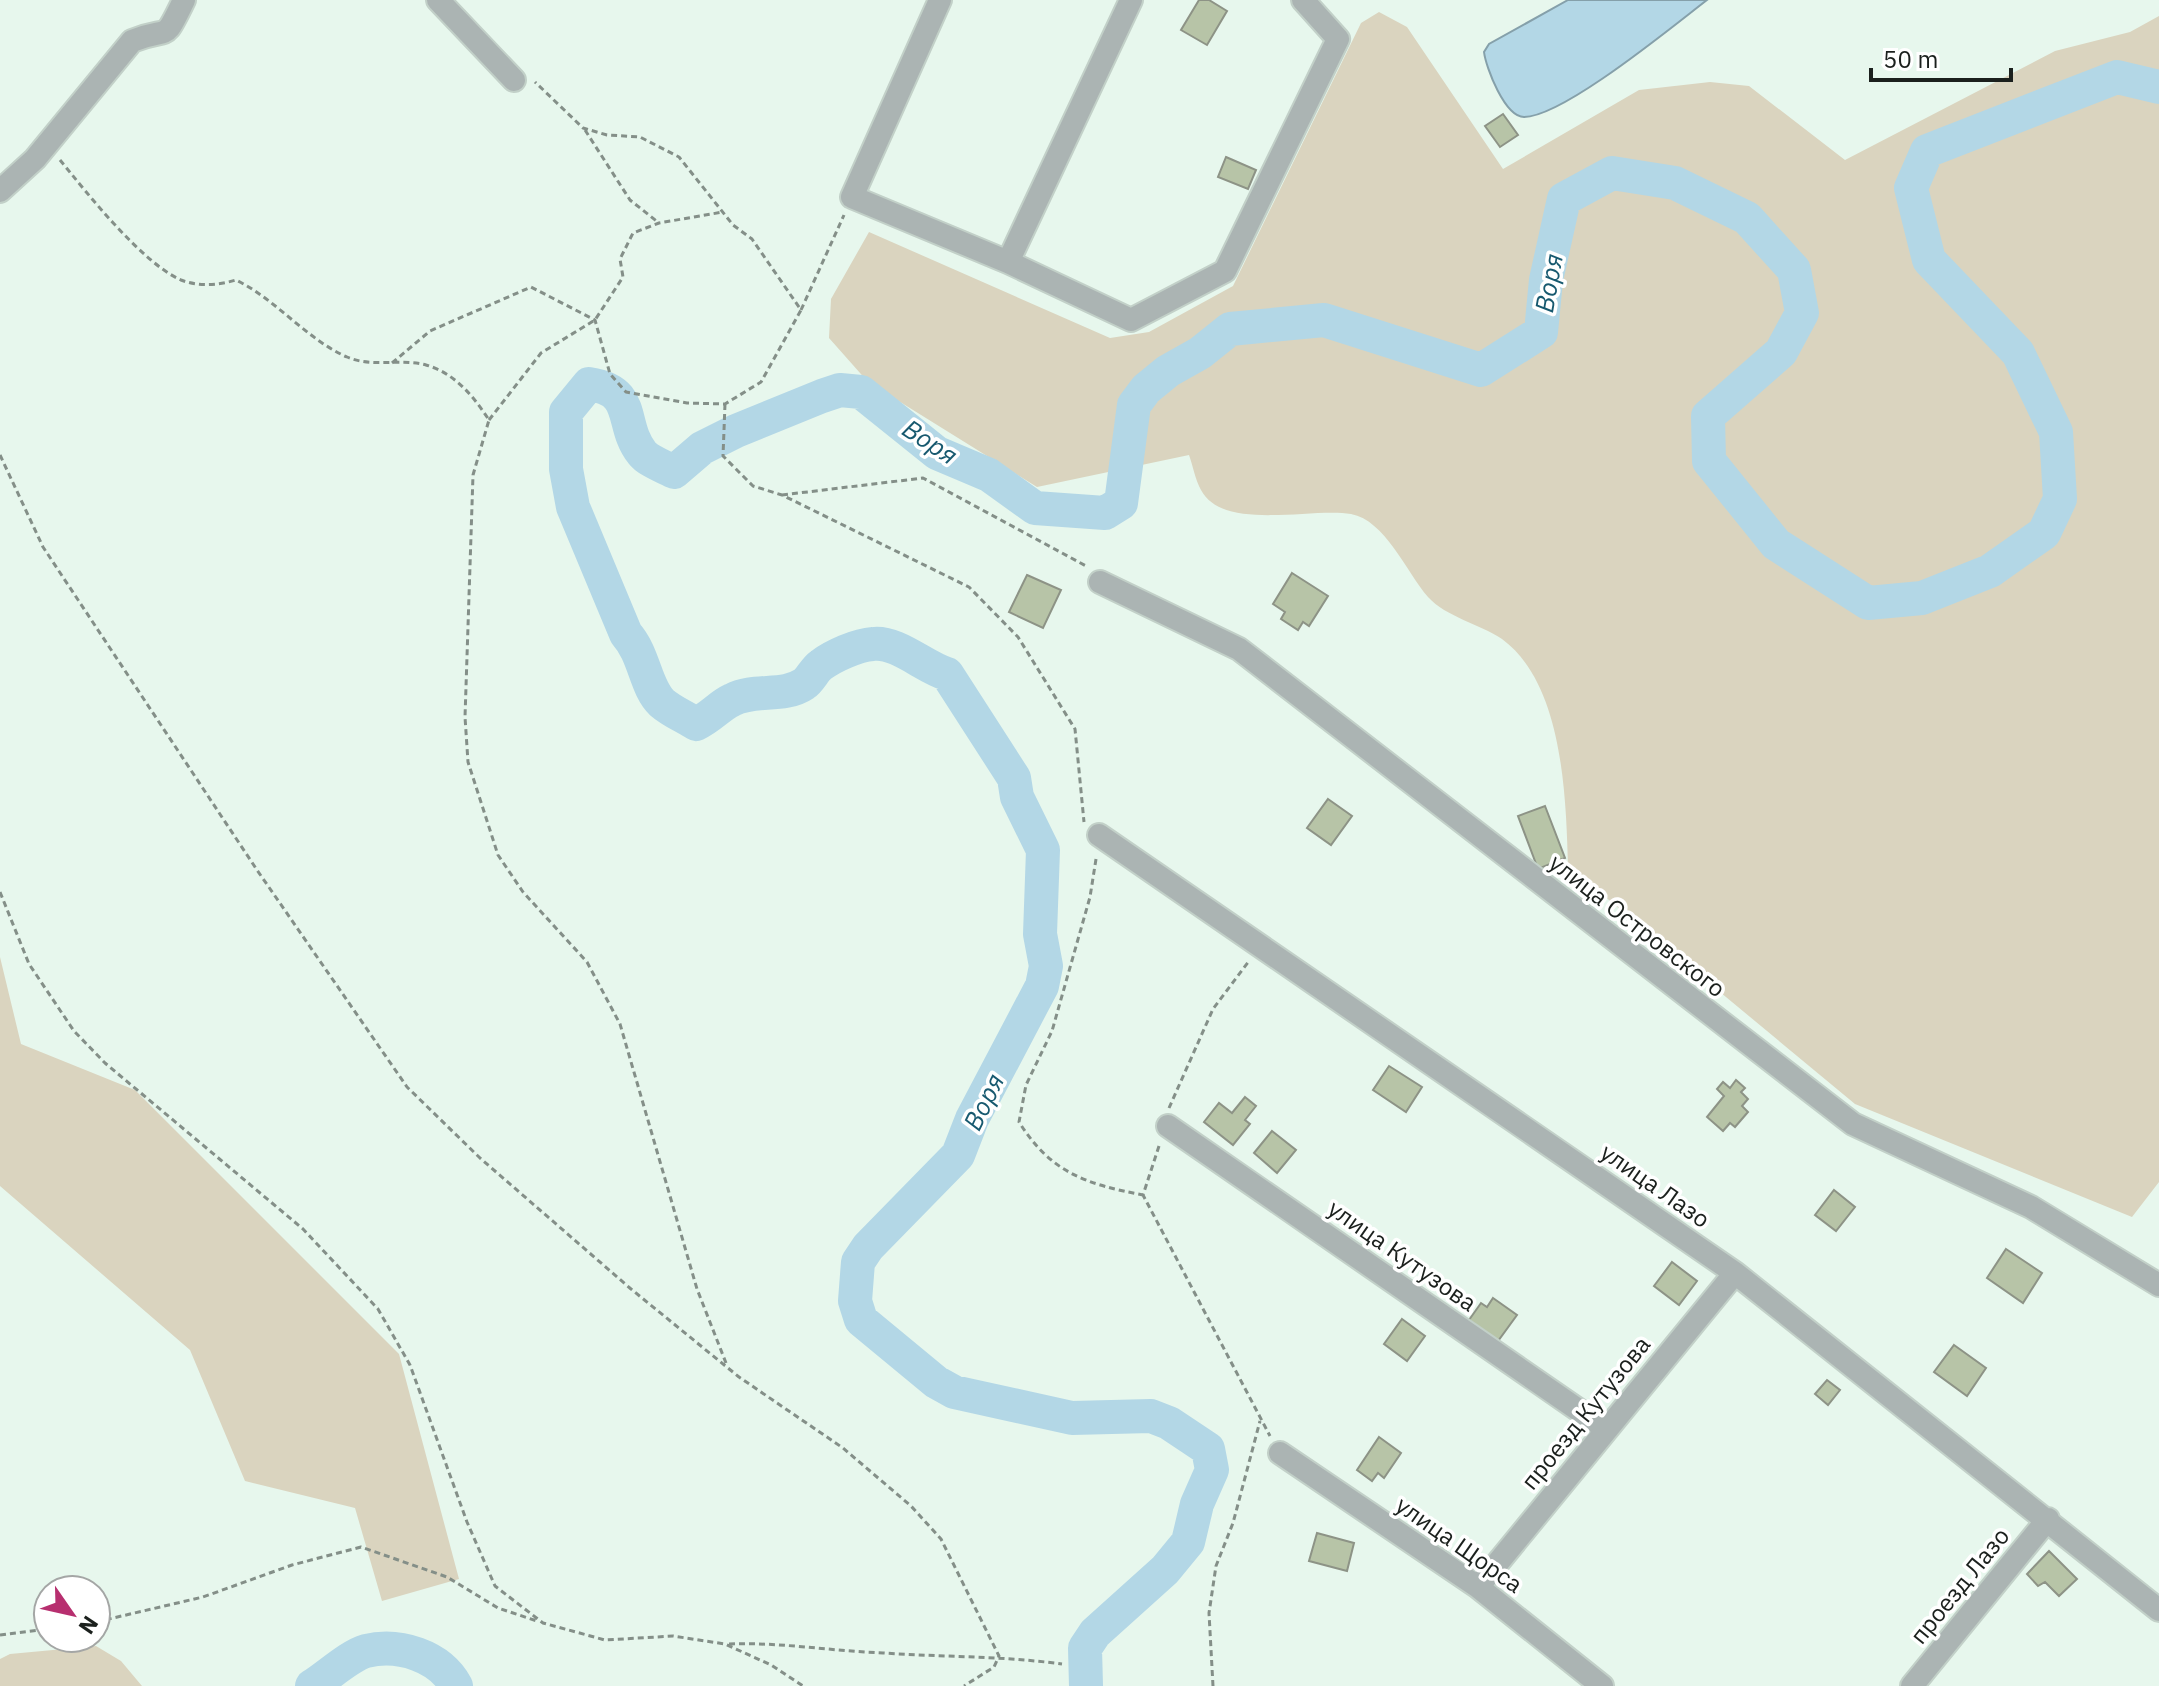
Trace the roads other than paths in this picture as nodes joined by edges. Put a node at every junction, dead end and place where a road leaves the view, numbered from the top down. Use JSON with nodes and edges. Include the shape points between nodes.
{"nodes":[{"id":1,"x":184,"y":0,"type":"edge"},
{"id":2,"x":438,"y":0,"type":"edge"},
{"id":3,"x":940,"y":0,"type":"edge"},
{"id":4,"x":1131,"y":0,"type":"edge"},
{"id":5,"x":1303,"y":0,"type":"edge"},
{"id":6,"x":522,"y":77,"type":"road end"},
{"id":7,"x":0,"y":191,"type":"edge"},
{"id":8,"x":1008,"y":262,"type":"junction"},
{"id":9,"x":1100,"y":582,"type":"road end"},
{"id":10,"x":1099,"y":835,"type":"road end"},
{"id":11,"x":1168,"y":1126,"type":"road end"},
{"id":12,"x":1735,"y":1273,"type":"junction"},
{"id":13,"x":2159,"y":1285,"type":"edge"},
{"id":14,"x":1606,"y":1429,"type":"junction"},
{"id":15,"x":1280,"y":1453,"type":"road end"},
{"id":16,"x":2048,"y":1519,"type":"junction"},
{"id":17,"x":1478,"y":1587,"type":"junction"},
{"id":18,"x":2159,"y":1610,"type":"edge"},
{"id":19,"x":1602,"y":1686,"type":"edge"},
{"id":20,"x":1912,"y":1686,"type":"edge"}],
"edges":[{"from":1,"to":7,"type":"street","via":[[170,30],[132,41],[47,145]]},
{"from":2,"to":6,"type":"street"},
{"from":3,"to":8,"type":"street","via":[[852,197]]},
{"from":4,"to":8,"type":"street"},
{"from":5,"to":8,"type":"street","via":[[1338,39],[1225,271],[1131,320]]},
{"from":9,"to":13,"type":"street","name":"улица Островского","via":[[1239,649],[1853,1124],[2031,1207]]},
{"from":10,"to":12,"type":"street","name":"улица Лазо"},
{"from":11,"to":14,"type":"street","name":"улица Кутузова"},
{"from":12,"to":14,"type":"street","name":"проезд Кутузова"},
{"from":12,"to":16,"type":"street","name":"улица Лазо"},
{"from":14,"to":17,"type":"street","name":"проезд Кутузова"},
{"from":15,"to":17,"type":"street","name":"улица Щорса"},
{"from":16,"to":18,"type":"street","name":"улица Лазо"},
{"from":16,"to":20,"type":"street","name":"проезд Лазо"},
{"from":17,"to":19,"type":"street","name":"улица Щорса"}]}
